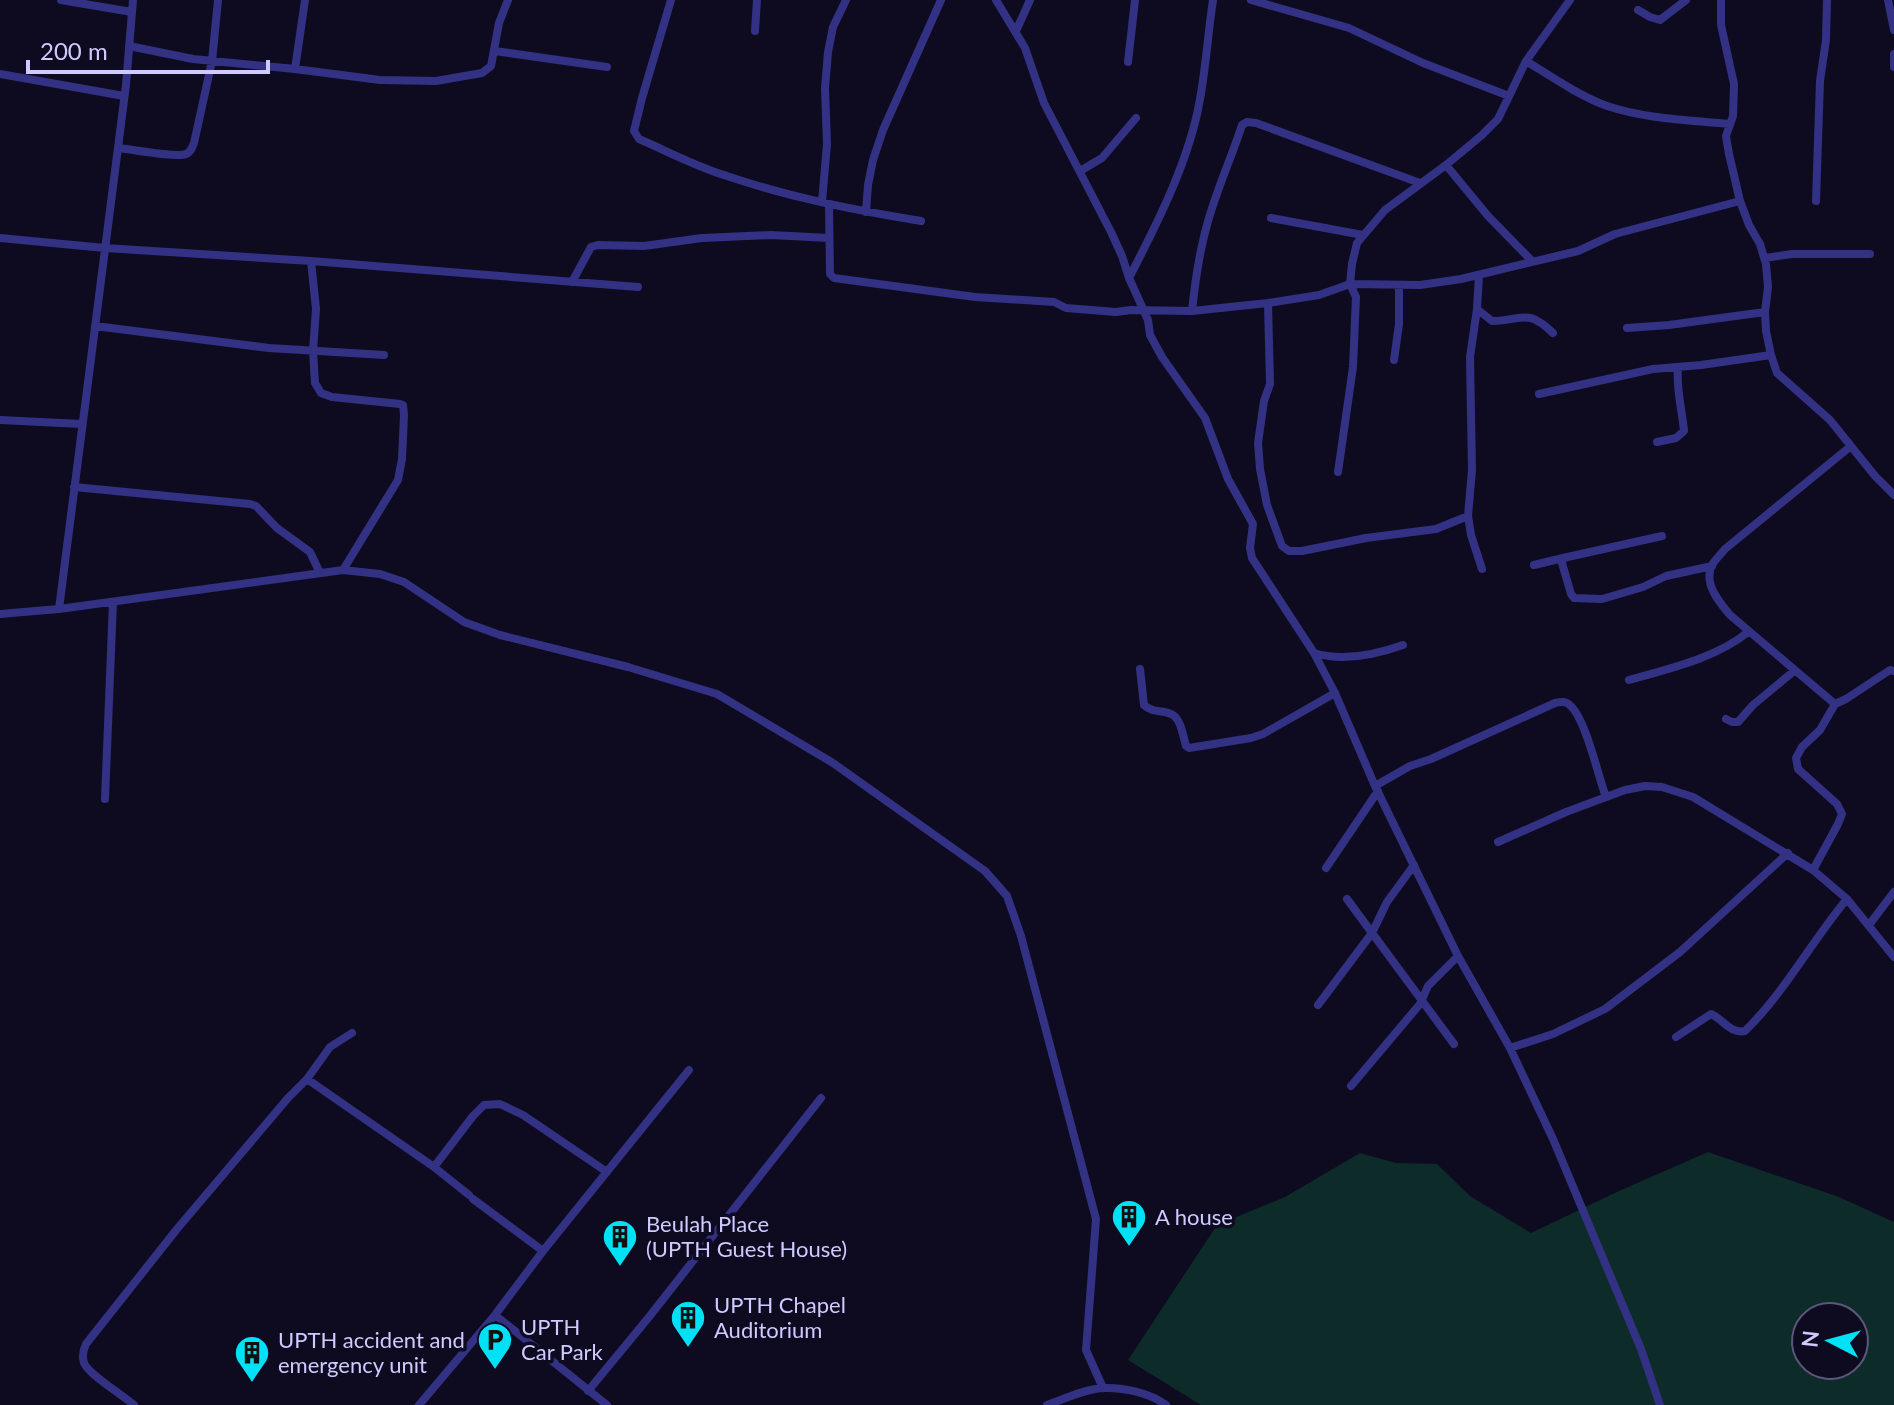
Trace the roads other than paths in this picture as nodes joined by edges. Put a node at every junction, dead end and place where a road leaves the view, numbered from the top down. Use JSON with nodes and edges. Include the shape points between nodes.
{"nodes":[{"id":1,"x":61,"y":0,"type":"edge"},
{"id":2,"x":133,"y":0,"type":"edge"},
{"id":3,"x":218,"y":0,"type":"edge"},
{"id":4,"x":305,"y":0,"type":"edge"},
{"id":5,"x":508,"y":0,"type":"edge"},
{"id":6,"x":671,"y":0,"type":"edge"},
{"id":7,"x":757,"y":0,"type":"edge"},
{"id":8,"x":846,"y":0,"type":"edge"},
{"id":9,"x":941,"y":0,"type":"edge"},
{"id":10,"x":996,"y":0,"type":"edge"},
{"id":11,"x":1030,"y":0,"type":"edge"},
{"id":12,"x":1135,"y":0,"type":"edge"},
{"id":13,"x":1213,"y":0,"type":"edge"},
{"id":14,"x":1251,"y":0,"type":"edge"},
{"id":15,"x":1570,"y":0,"type":"edge"},
{"id":16,"x":1686,"y":0,"type":"edge"},
{"id":17,"x":1721,"y":0,"type":"edge"},
{"id":18,"x":1827,"y":0,"type":"edge"},
{"id":19,"x":1888,"y":0,"type":"edge"},
{"id":20,"x":1638,"y":10,"type":"dead end"},
{"id":21,"x":132,"y":12,"type":"junction"},
{"id":22,"x":1894,"y":30,"type":"edge"},
{"id":23,"x":755,"y":31,"type":"dead end"},
{"id":24,"x":1016,"y":31,"type":"junction"},
{"id":25,"x":129,"y":46,"type":"junction"},
{"id":26,"x":495,"y":51,"type":"junction"},
{"id":27,"x":1894,"y":54,"type":"edge"},
{"id":28,"x":212,"y":61,"type":"junction"},
{"id":29,"x":1526,"y":61,"type":"junction"},
{"id":30,"x":1128,"y":62,"type":"dead end"},
{"id":31,"x":607,"y":67,"type":"dead end"},
{"id":32,"x":1894,"y":67,"type":"edge"},
{"id":33,"x":295,"y":69,"type":"junction"},
{"id":34,"x":0,"y":74,"type":"edge"},
{"id":35,"x":124,"y":96,"type":"junction"},
{"id":36,"x":1509,"y":96,"type":"junction"},
{"id":37,"x":1136,"y":118,"type":"dead end"},
{"id":38,"x":1729,"y":124,"type":"junction"},
{"id":39,"x":118,"y":148,"type":"junction"},
{"id":40,"x":1446,"y":165,"type":"junction"},
{"id":41,"x":1080,"y":171,"type":"junction"},
{"id":42,"x":1420,"y":183,"type":"junction"},
{"id":43,"x":1740,"y":201,"type":"junction"},
{"id":44,"x":1816,"y":201,"type":"dead end"},
{"id":45,"x":826,"y":203,"type":"junction"},
{"id":46,"x":866,"y":212,"type":"junction"},
{"id":47,"x":1271,"y":218,"type":"dead end"},
{"id":48,"x":921,"y":221,"type":"dead end"},
{"id":49,"x":1363,"y":235,"type":"junction"},
{"id":50,"x":0,"y":238,"type":"edge"},
{"id":51,"x":829,"y":238,"type":"junction"},
{"id":52,"x":105,"y":248,"type":"junction"},
{"id":53,"x":1870,"y":254,"type":"dead end"},
{"id":54,"x":1765,"y":258,"type":"junction"},
{"id":55,"x":311,"y":261,"type":"junction"},
{"id":56,"x":1532,"y":261,"type":"junction"},
{"id":57,"x":1479,"y":275,"type":"junction"},
{"id":58,"x":1129,"y":278,"type":"junction"},
{"id":59,"x":572,"y":282,"type":"junction"},
{"id":60,"x":1350,"y":284,"type":"junction"},
{"id":61,"x":1399,"y":285,"type":"junction"},
{"id":62,"x":638,"y":287,"type":"dead end"},
{"id":63,"x":1268,"y":303,"type":"junction"},
{"id":64,"x":1477,"y":309,"type":"junction"},
{"id":65,"x":1143,"y":311,"type":"junction"},
{"id":66,"x":1192,"y":311,"type":"junction"},
{"id":67,"x":1765,"y":312,"type":"junction"},
{"id":68,"x":95,"y":326,"type":"junction"},
{"id":69,"x":1627,"y":328,"type":"dead end"},
{"id":70,"x":1553,"y":333,"type":"dead end"},
{"id":71,"x":313,"y":351,"type":"junction"},
{"id":72,"x":384,"y":355,"type":"dead end"},
{"id":73,"x":1771,"y":355,"type":"junction"},
{"id":74,"x":1394,"y":360,"type":"dead end"},
{"id":75,"x":1678,"y":367,"type":"junction"},
{"id":76,"x":1539,"y":394,"type":"dead end"},
{"id":77,"x":0,"y":420,"type":"edge"},
{"id":78,"x":82,"y":424,"type":"junction"},
{"id":79,"x":1657,"y":442,"type":"dead end"},
{"id":80,"x":1851,"y":446,"type":"junction"},
{"id":81,"x":1338,"y":472,"type":"dead end"},
{"id":82,"x":74,"y":487,"type":"junction"},
{"id":83,"x":1894,"y":495,"type":"edge"},
{"id":84,"x":1468,"y":516,"type":"junction"},
{"id":85,"x":1662,"y":536,"type":"dead end"},
{"id":86,"x":1563,"y":558,"type":"junction"},
{"id":87,"x":1534,"y":565,"type":"dead end"},
{"id":88,"x":1712,"y":566,"type":"junction"},
{"id":89,"x":1482,"y":569,"type":"dead end"},
{"id":90,"x":343,"y":570,"type":"junction"},
{"id":91,"x":320,"y":573,"type":"junction"},
{"id":92,"x":113,"y":602,"type":"junction"},
{"id":93,"x":59,"y":609,"type":"junction"},
{"id":94,"x":0,"y":614,"type":"edge"},
{"id":95,"x":1748,"y":632,"type":"junction"},
{"id":96,"x":1403,"y":645,"type":"dead end"},
{"id":97,"x":1314,"y":653,"type":"junction"},
{"id":98,"x":1140,"y":669,"type":"dead end"},
{"id":99,"x":1794,"y":671,"type":"junction"},
{"id":100,"x":1894,"y":671,"type":"edge"},
{"id":101,"x":1629,"y":680,"type":"dead end"},
{"id":102,"x":1335,"y":693,"type":"junction"},
{"id":103,"x":1835,"y":704,"type":"junction"},
{"id":104,"x":1726,"y":719,"type":"dead end"},
{"id":105,"x":1376,"y":788,"type":"junction"},
{"id":106,"x":1606,"y":797,"type":"junction"},
{"id":107,"x":105,"y":799,"type":"dead end"},
{"id":108,"x":1498,"y":842,"type":"dead end"},
{"id":109,"x":1788,"y":853,"type":"junction"},
{"id":110,"x":1414,"y":865,"type":"junction"},
{"id":111,"x":1326,"y":868,"type":"dead end"},
{"id":112,"x":1813,"y":870,"type":"junction"},
{"id":113,"x":1894,"y":892,"type":"edge"},
{"id":114,"x":1347,"y":899,"type":"dead end"},
{"id":115,"x":1847,"y":899,"type":"junction"},
{"id":116,"x":1869,"y":925,"type":"junction"},
{"id":117,"x":1372,"y":933,"type":"junction"},
{"id":118,"x":1458,"y":956,"type":"junction"},
{"id":119,"x":1894,"y":957,"type":"edge"},
{"id":120,"x":1421,"y":1000,"type":"junction"},
{"id":121,"x":1318,"y":1005,"type":"dead end"},
{"id":122,"x":352,"y":1033,"type":"dead end"},
{"id":123,"x":1676,"y":1037,"type":"dead end"},
{"id":124,"x":1454,"y":1044,"type":"dead end"},
{"id":125,"x":1510,"y":1048,"type":"junction"},
{"id":126,"x":689,"y":1070,"type":"dead end"},
{"id":127,"x":307,"y":1079,"type":"junction"},
{"id":128,"x":1351,"y":1086,"type":"dead end"},
{"id":129,"x":821,"y":1098,"type":"dead end"},
{"id":130,"x":434,"y":1167,"type":"junction"},
{"id":131,"x":607,"y":1172,"type":"junction"},
{"id":132,"x":543,"y":1251,"type":"junction"},
{"id":133,"x":495,"y":1315,"type":"junction"},
{"id":134,"x":1103,"y":1388,"type":"junction"},
{"id":135,"x":588,"y":1391,"type":"junction"},
{"id":136,"x":134,"y":1405,"type":"edge"},
{"id":137,"x":419,"y":1405,"type":"edge"},
{"id":138,"x":607,"y":1405,"type":"edge"},
{"id":139,"x":1047,"y":1405,"type":"edge"},
{"id":140,"x":1166,"y":1405,"type":"edge"},
{"id":141,"x":1660,"y":1405,"type":"edge"}],
"edges":[{"from":1,"to":21,"type":"street"},
{"from":2,"to":21,"type":"street"},
{"from":3,"to":28,"type":"street"},
{"from":4,"to":33,"type":"street"},
{"from":5,"to":26,"type":"street"},
{"from":6,"to":45,"type":"street","via":[[636,136],[720,174]]},
{"from":7,"to":23,"type":"street"},
{"from":8,"to":45,"type":"street","via":[[828,52]]},
{"from":9,"to":46,"type":"street","via":[[883,130]]},
{"from":10,"to":24,"type":"street"},
{"from":11,"to":24,"type":"street"},
{"from":12,"to":30,"type":"street"},
{"from":13,"to":58,"type":"street","via":[[1192,133]]},
{"from":14,"to":36,"type":"street","via":[[1349,28]]},
{"from":15,"to":29,"type":"street"},
{"from":16,"to":20,"type":"street","via":[[1660,20]]},
{"from":17,"to":38,"type":"street","via":[[1734,84]]},
{"from":18,"to":44,"type":"street"},
{"from":19,"to":22,"type":"street"},
{"from":21,"to":25,"type":"street"},
{"from":24,"to":41,"type":"street","via":[[1044,103]]},
{"from":25,"to":28,"type":"street"},
{"from":25,"to":35,"type":"street"},
{"from":26,"to":31,"type":"street"},
{"from":26,"to":33,"type":"street","via":[[491,66],[482,73],[436,81]]},
{"from":27,"to":32,"type":"street"},
{"from":28,"to":33,"type":"street"},
{"from":28,"to":39,"type":"street","via":[[191,152]]},
{"from":29,"to":36,"type":"street"},
{"from":29,"to":38,"type":"street","via":[[1607,106],[1654,117]]},
{"from":34,"to":35,"type":"street"},
{"from":35,"to":39,"type":"street"},
{"from":36,"to":40,"type":"street","via":[[1498,119]]},
{"from":37,"to":41,"type":"street","via":[[1102,158]]},
{"from":38,"to":43,"type":"street","via":[[1726,136]]},
{"from":39,"to":52,"type":"street"},
{"from":40,"to":42,"type":"street"},
{"from":40,"to":56,"type":"street"},
{"from":41,"to":58,"type":"street"},
{"from":42,"to":49,"type":"street"},
{"from":42,"to":66,"type":"street","via":[[1247,122],[1206,227]]},
{"from":43,"to":54,"type":"street"},
{"from":43,"to":56,"type":"street"},
{"from":45,"to":46,"type":"street"},
{"from":45,"to":51,"type":"street"},
{"from":46,"to":48,"type":"street"},
{"from":47,"to":49,"type":"street"},
{"from":49,"to":60,"type":"street"},
{"from":50,"to":52,"type":"street"},
{"from":51,"to":59,"type":"street","via":[[771,235],[598,245],[591,247]]},
{"from":51,"to":65,"type":"street","via":[[834,278],[1054,302],[1066,308]]},
{"from":52,"to":55,"type":"street"},
{"from":52,"to":68,"type":"street"},
{"from":53,"to":54,"type":"street"},
{"from":54,"to":67,"type":"street"},
{"from":55,"to":59,"type":"street"},
{"from":55,"to":71,"type":"street","via":[[316,299]]},
{"from":56,"to":57,"type":"street"},
{"from":57,"to":61,"type":"street"},
{"from":57,"to":64,"type":"street"},
{"from":58,"to":65,"type":"street"},
{"from":59,"to":62,"type":"street"},
{"from":60,"to":61,"type":"street"},
{"from":60,"to":63,"type":"street"},
{"from":60,"to":81,"type":"street","via":[[1356,297],[1353,367]]},
{"from":61,"to":74,"type":"street"},
{"from":63,"to":66,"type":"street"},
{"from":63,"to":84,"type":"street","via":[[1270,384],[1258,443],[1267,505],[1282,546],[1302,551],[1436,529]]},
{"from":64,"to":70,"type":"street","via":[[1492,321],[1532,317]]},
{"from":64,"to":84,"type":"street","via":[[1470,357]]},
{"from":65,"to":66,"type":"street"},
{"from":65,"to":97,"type":"street","via":[[1162,357],[1205,418],[1228,479],[1253,524],[1252,558]]},
{"from":67,"to":69,"type":"street"},
{"from":67,"to":73,"type":"street"},
{"from":68,"to":71,"type":"street"},
{"from":68,"to":78,"type":"street"},
{"from":71,"to":72,"type":"street"},
{"from":71,"to":90,"type":"street","via":[[315,383],[326,396],[404,408],[398,480]]},
{"from":73,"to":75,"type":"street"},
{"from":73,"to":80,"type":"street","via":[[1777,373]]},
{"from":75,"to":76,"type":"street"},
{"from":75,"to":79,"type":"street","via":[[1684,431]]},
{"from":77,"to":78,"type":"street"},
{"from":78,"to":82,"type":"street"},
{"from":80,"to":83,"type":"street"},
{"from":80,"to":88,"type":"street","via":[[1725,549]]},
{"from":82,"to":91,"type":"street","via":[[250,504],[310,552]]},
{"from":82,"to":93,"type":"street"},
{"from":84,"to":89,"type":"street"},
{"from":85,"to":86,"type":"street"},
{"from":86,"to":87,"type":"street"},
{"from":86,"to":88,"type":"street","via":[[1571,594],[1590,599]]},
{"from":88,"to":95,"type":"street","via":[[1709,576],[1719,602]]},
{"from":90,"to":91,"type":"street"},
{"from":90,"to":134,"type":"street","via":[[404,582],[464,622],[500,635],[717,694],[833,763],[985,871],[1007,896],[1021,936],[1096,1219],[1086,1350]]},
{"from":91,"to":92,"type":"street"},
{"from":92,"to":93,"type":"street"},
{"from":92,"to":107,"type":"street"},
{"from":93,"to":94,"type":"street"},
{"from":95,"to":99,"type":"street"},
{"from":95,"to":101,"type":"street","via":[[1715,651]]},
{"from":96,"to":97,"type":"street","via":[[1368,655]]},
{"from":97,"to":102,"type":"street"},
{"from":98,"to":102,"type":"street","via":[[1144,705],[1172,714],[1189,748],[1263,734]]},
{"from":99,"to":103,"type":"street"},
{"from":99,"to":104,"type":"street","via":[[1738,722]]},
{"from":100,"to":103,"type":"street"},
{"from":102,"to":105,"type":"street"},
{"from":103,"to":112,"type":"street","via":[[1796,758],[1798,769],[1842,814]]},
{"from":105,"to":106,"type":"street","via":[[1414,764],[1564,702],[1587,735]]},
{"from":105,"to":110,"type":"street"},
{"from":105,"to":111,"type":"street"},
{"from":106,"to":108,"type":"street"},
{"from":106,"to":109,"type":"street","via":[[1652,786],[1693,797]]},
{"from":109,"to":112,"type":"street"},
{"from":109,"to":125,"type":"street","via":[[1680,952],[1605,1009]]},
{"from":110,"to":117,"type":"street"},
{"from":110,"to":118,"type":"street"},
{"from":112,"to":115,"type":"street"},
{"from":113,"to":116,"type":"street"},
{"from":114,"to":117,"type":"street"},
{"from":115,"to":116,"type":"street"},
{"from":115,"to":123,"type":"street","via":[[1745,1031],[1733,1031],[1711,1014]]},
{"from":116,"to":119,"type":"street"},
{"from":117,"to":120,"type":"street"},
{"from":117,"to":121,"type":"street"},
{"from":118,"to":120,"type":"street"},
{"from":118,"to":125,"type":"street"},
{"from":120,"to":124,"type":"street"},
{"from":120,"to":128,"type":"street"},
{"from":122,"to":127,"type":"street","via":[[330,1047]]},
{"from":125,"to":141,"type":"street","via":[[1559,1153]]},
{"from":126,"to":131,"type":"street"},
{"from":127,"to":130,"type":"street"},
{"from":127,"to":136,"type":"street","via":[[86,1344],[89,1371]]},
{"from":129,"to":135,"type":"street"},
{"from":130,"to":131,"type":"street","via":[[484,1105],[500,1104]]},
{"from":130,"to":132,"type":"street"},
{"from":131,"to":132,"type":"street"},
{"from":132,"to":133,"type":"street"},
{"from":133,"to":135,"type":"street"},
{"from":133,"to":137,"type":"street"},
{"from":134,"to":139,"type":"street"},
{"from":134,"to":140,"type":"street","via":[[1157,1398]]},
{"from":135,"to":138,"type":"street"}]}
